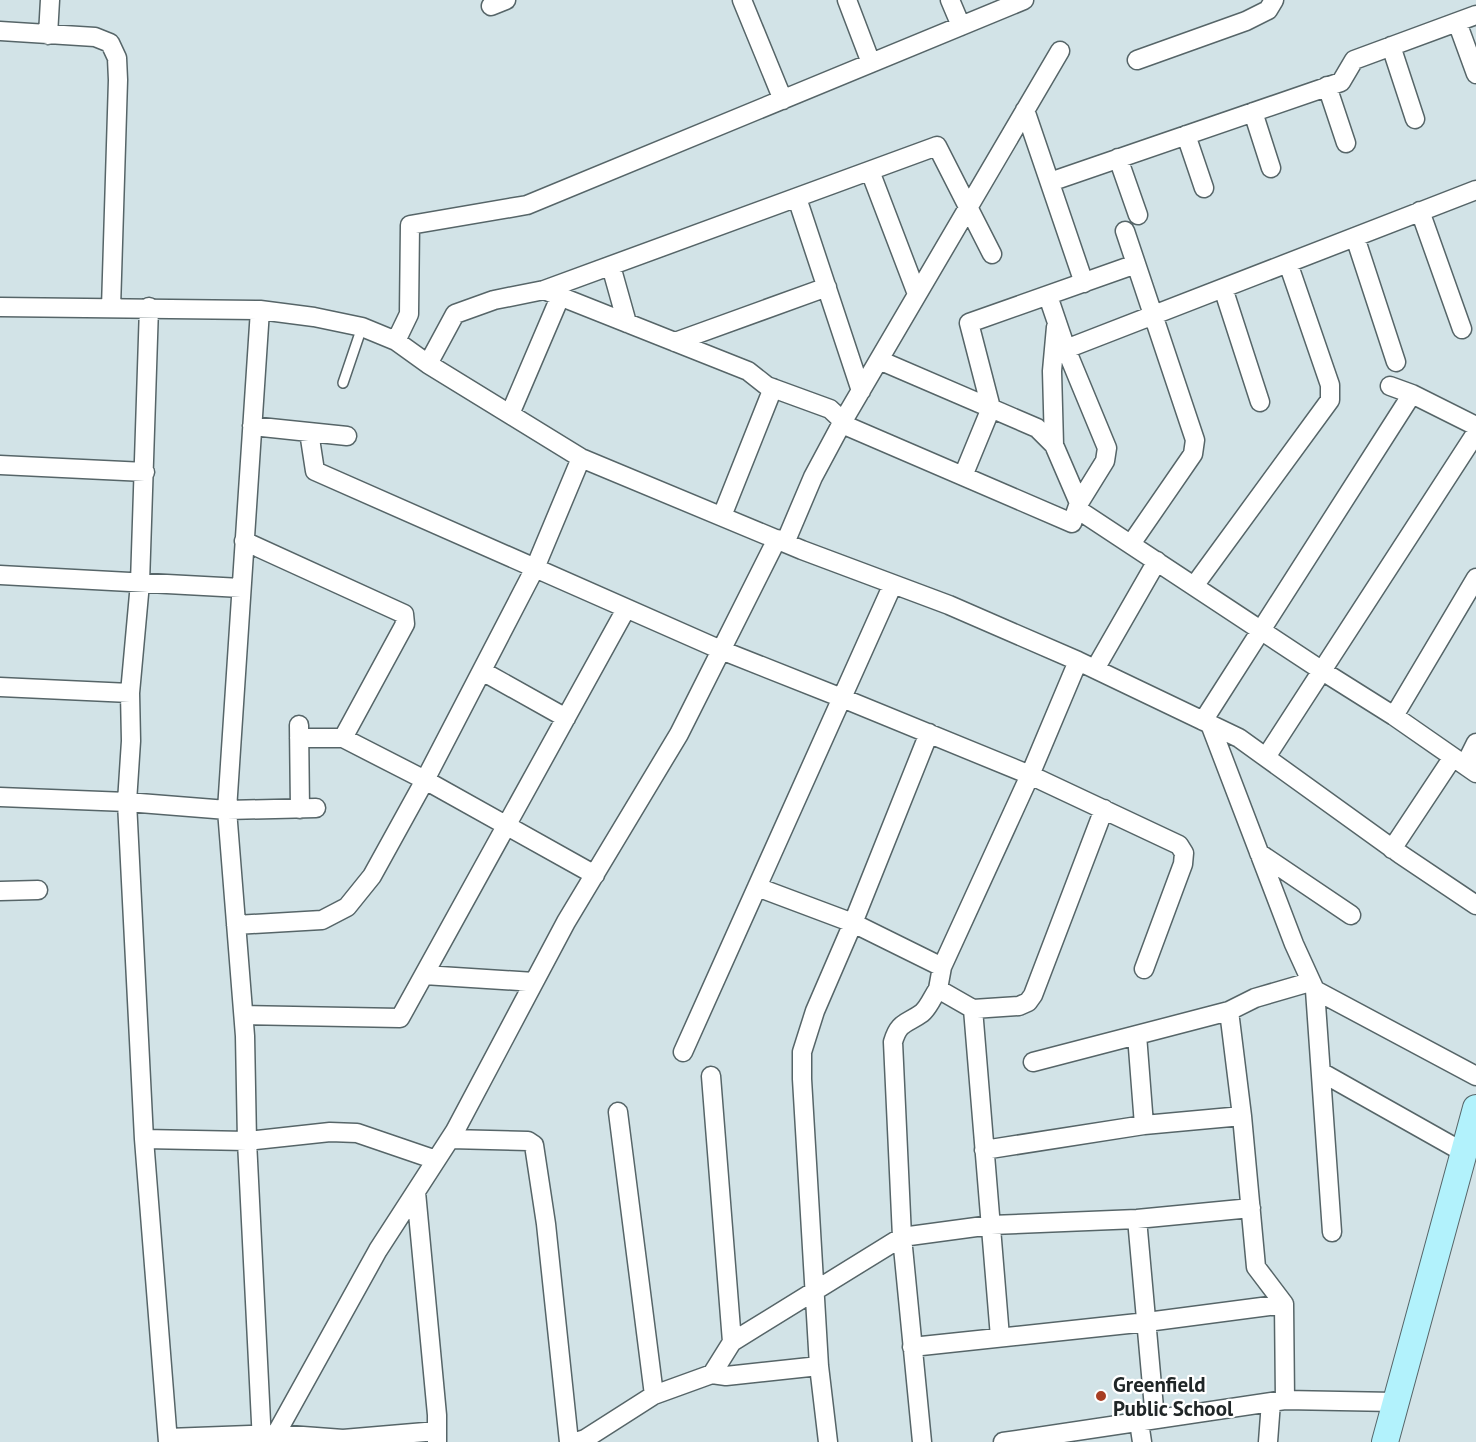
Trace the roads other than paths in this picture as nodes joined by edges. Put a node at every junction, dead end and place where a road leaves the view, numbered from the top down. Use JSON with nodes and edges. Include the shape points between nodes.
{"nodes":[{"id":1,"x":50,"y":0,"type":"edge"},
{"id":2,"x":742,"y":0,"type":"edge"},
{"id":3,"x":847,"y":0,"type":"edge"},
{"id":4,"x":950,"y":0,"type":"edge"},
{"id":5,"x":1024,"y":0,"type":"edge"},
{"id":6,"x":1274,"y":0,"type":"edge"},
{"id":7,"x":1476,"y":15,"type":"edge"},
{"id":8,"x":1457,"y":22,"type":"junction"},
{"id":9,"x":961,"y":26,"type":"junction"},
{"id":10,"x":0,"y":32,"type":"edge"},
{"id":11,"x":48,"y":35,"type":"junction"},
{"id":12,"x":1390,"y":46,"type":"junction"},
{"id":13,"x":1060,"y":51,"type":"dead end"},
{"id":14,"x":1137,"y":60,"type":"dead end"},
{"id":15,"x":871,"y":63,"type":"junction"},
{"id":16,"x":1476,"y":74,"type":"edge"},
{"id":17,"x":1327,"y":86,"type":"junction"},
{"id":18,"x":783,"y":100,"type":"junction"},
{"id":19,"x":1025,"y":110,"type":"junction"},
{"id":20,"x":1253,"y":112,"type":"junction"},
{"id":21,"x":1415,"y":119,"type":"dead end"},
{"id":22,"x":1186,"y":135,"type":"junction"},
{"id":23,"x":1346,"y":143,"type":"dead end"},
{"id":24,"x":1118,"y":158,"type":"junction"},
{"id":25,"x":1271,"y":168,"type":"dead end"},
{"id":26,"x":870,"y":171,"type":"junction"},
{"id":27,"x":1050,"y":182,"type":"junction"},
{"id":28,"x":1204,"y":189,"type":"dead end"},
{"id":29,"x":1476,"y":190,"type":"edge"},
{"id":30,"x":797,"y":198,"type":"junction"},
{"id":31,"x":968,"y":207,"type":"junction"},
{"id":32,"x":1420,"y":211,"type":"junction"},
{"id":33,"x":1138,"y":215,"type":"dead end"},
{"id":34,"x":1125,"y":231,"type":"dead end"},
{"id":35,"x":1355,"y":237,"type":"junction"},
{"id":36,"x":992,"y":254,"type":"dead end"},
{"id":37,"x":1288,"y":263,"type":"junction"},
{"id":38,"x":1136,"y":264,"type":"junction"},
{"id":39,"x":611,"y":266,"type":"junction"},
{"id":40,"x":1084,"y":282,"type":"junction"},
{"id":41,"x":827,"y":287,"type":"junction"},
{"id":42,"x":1222,"y":288,"type":"junction"},
{"id":43,"x":552,"y":293,"type":"junction"},
{"id":44,"x":917,"y":294,"type":"junction"},
{"id":45,"x":1047,"y":296,"type":"junction"},
{"id":46,"x":0,"y":307,"type":"edge"},
{"id":47,"x":149,"y":307,"type":"junction"},
{"id":48,"x":111,"y":308,"type":"junction"},
{"id":49,"x":260,"y":310,"type":"junction"},
{"id":50,"x":1154,"y":315,"type":"junction"},
{"id":51,"x":1057,"y":321,"type":"junction"},
{"id":52,"x":627,"y":323,"type":"junction"},
{"id":53,"x":362,"y":327,"type":"junction"},
{"id":54,"x":1462,"y":329,"type":"dead end"},
{"id":55,"x":396,"y":341,"type":"junction"},
{"id":56,"x":675,"y":342,"type":"junction"},
{"id":57,"x":1066,"y":349,"type":"junction"},
{"id":58,"x":879,"y":360,"type":"junction"},
{"id":59,"x":1396,"y":362,"type":"dead end"},
{"id":60,"x":428,"y":364,"type":"junction"},
{"id":61,"x":343,"y":383,"type":"dead end"},
{"id":62,"x":1390,"y":386,"type":"dead end"},
{"id":63,"x":773,"y":388,"type":"junction"},
{"id":64,"x":861,"y":391,"type":"junction"},
{"id":65,"x":1412,"y":394,"type":"junction"},
{"id":66,"x":1260,"y":402,"type":"dead end"},
{"id":67,"x":992,"y":408,"type":"junction"},
{"id":68,"x":510,"y":414,"type":"junction"},
{"id":69,"x":843,"y":421,"type":"junction"},
{"id":70,"x":252,"y":426,"type":"junction"},
{"id":71,"x":309,"y":432,"type":"junction"},
{"id":72,"x":1476,"y":432,"type":"edge"},
{"id":73,"x":347,"y":436,"type":"dead end"},
{"id":74,"x":1054,"y":445,"type":"junction"},
{"id":75,"x":581,"y":458,"type":"junction"},
{"id":76,"x":0,"y":465,"type":"edge"},
{"id":77,"x":144,"y":472,"type":"junction"},
{"id":78,"x":963,"y":476,"type":"junction"},
{"id":79,"x":1078,"y":506,"type":"junction"},
{"id":80,"x":722,"y":516,"type":"junction"},
{"id":81,"x":781,"y":541,"type":"junction"},
{"id":82,"x":244,"y":542,"type":"junction"},
{"id":83,"x":1131,"y":544,"type":"junction"},
{"id":84,"x":1157,"y":561,"type":"junction"},
{"id":85,"x":535,"y":568,"type":"junction"},
{"id":86,"x":0,"y":575,"type":"edge"},
{"id":87,"x":1476,"y":578,"type":"edge"},
{"id":88,"x":140,"y":583,"type":"junction"},
{"id":89,"x":893,"y":584,"type":"junction"},
{"id":90,"x":1194,"y":586,"type":"junction"},
{"id":91,"x":241,"y":588,"type":"junction"},
{"id":92,"x":626,"y":609,"type":"junction"},
{"id":93,"x":1261,"y":630,"type":"junction"},
{"id":94,"x":721,"y":650,"type":"junction"},
{"id":95,"x":1078,"y":661,"type":"junction"},
{"id":96,"x":1095,"y":669,"type":"junction"},
{"id":97,"x":1322,"y":670,"type":"junction"},
{"id":98,"x":482,"y":671,"type":"junction"},
{"id":99,"x":0,"y":687,"type":"edge"},
{"id":100,"x":130,"y":693,"type":"junction"},
{"id":101,"x":842,"y":698,"type":"junction"},
{"id":102,"x":1394,"y":716,"type":"junction"},
{"id":103,"x":566,"y":718,"type":"junction"},
{"id":104,"x":1207,"y":722,"type":"junction"},
{"id":105,"x":929,"y":733,"type":"junction"},
{"id":106,"x":343,"y":738,"type":"junction"},
{"id":107,"x":1476,"y":743,"type":"edge"},
{"id":108,"x":1266,"y":757,"type":"junction"},
{"id":109,"x":1464,"y":765,"type":"edge"},
{"id":110,"x":1030,"y":775,"type":"junction"},
{"id":111,"x":425,"y":780,"type":"junction"},
{"id":112,"x":0,"y":798,"type":"edge"},
{"id":113,"x":128,"y":802,"type":"junction"},
{"id":114,"x":1104,"y":809,"type":"junction"},
{"id":115,"x":226,"y":810,"type":"junction"},
{"id":116,"x":506,"y":825,"type":"junction"},
{"id":117,"x":1392,"y":849,"type":"junction"},
{"id":118,"x":1259,"y":853,"type":"junction"},
{"id":119,"x":594,"y":875,"type":"junction"},
{"id":120,"x":757,"y":887,"type":"junction"},
{"id":121,"x":38,"y":890,"type":"dead end"},
{"id":122,"x":0,"y":891,"type":"edge"},
{"id":123,"x":1476,"y":905,"type":"edge"},
{"id":124,"x":1352,"y":915,"type":"dead end"},
{"id":125,"x":853,"y":923,"type":"junction"},
{"id":126,"x":236,"y":925,"type":"junction"},
{"id":127,"x":942,"y":967,"type":"junction"},
{"id":128,"x":1144,"y":969,"type":"dead end"},
{"id":129,"x":424,"y":975,"type":"junction"},
{"id":130,"x":534,"y":982,"type":"junction"},
{"id":131,"x":1312,"y":986,"type":"junction"},
{"id":132,"x":938,"y":989,"type":"junction"},
{"id":133,"x":974,"y":1009,"type":"junction"},
{"id":134,"x":1229,"y":1011,"type":"junction"},
{"id":135,"x":244,"y":1015,"type":"junction"},
{"id":136,"x":1137,"y":1035,"type":"junction"},
{"id":137,"x":683,"y":1052,"type":"dead end"},
{"id":138,"x":1033,"y":1062,"type":"dead end"},
{"id":139,"x":1321,"y":1072,"type":"junction"},
{"id":140,"x":711,"y":1076,"type":"dead end"},
{"id":141,"x":1476,"y":1076,"type":"edge"},
{"id":142,"x":1476,"y":1108,"type":"edge"},
{"id":143,"x":618,"y":1112,"type":"dead end"},
{"id":144,"x":1242,"y":1116,"type":"junction"},
{"id":145,"x":1144,"y":1125,"type":"junction"},
{"id":146,"x":144,"y":1140,"type":"junction"},
{"id":147,"x":450,"y":1140,"type":"junction"},
{"id":148,"x":247,"y":1141,"type":"junction"},
{"id":149,"x":984,"y":1150,"type":"junction"},
{"id":150,"x":1463,"y":1152,"type":"junction"},
{"id":151,"x":436,"y":1160,"type":"junction"},
{"id":152,"x":416,"y":1192,"type":"junction"},
{"id":153,"x":1251,"y":1208,"type":"junction"},
{"id":154,"x":1137,"y":1219,"type":"junction"},
{"id":155,"x":991,"y":1225,"type":"junction"},
{"id":156,"x":1332,"y":1232,"type":"dead end"},
{"id":157,"x":902,"y":1237,"type":"junction"},
{"id":158,"x":815,"y":1290,"type":"junction"},
{"id":159,"x":1284,"y":1304,"type":"junction"},
{"id":160,"x":1147,"y":1322,"type":"junction"},
{"id":161,"x":1000,"y":1337,"type":"junction"},
{"id":162,"x":732,"y":1341,"type":"junction"},
{"id":163,"x":912,"y":1347,"type":"junction"},
{"id":164,"x":819,"y":1366,"type":"junction"},
{"id":165,"x":712,"y":1374,"type":"junction"},
{"id":166,"x":654,"y":1395,"type":"junction"},
{"id":167,"x":1278,"y":1401,"type":"junction"},
{"id":168,"x":1395,"y":1402,"type":"junction"},
{"id":169,"x":1147,"y":1421,"type":"junction"},
{"id":170,"x":267,"y":1437,"type":"edge"},
{"id":171,"x":437,"y":1437,"type":"edge"},
{"id":172,"x":168,"y":1440,"type":"edge"},
{"id":173,"x":1033,"y":1440,"type":"edge"},
{"id":174,"x":569,"y":1442,"type":"edge"},
{"id":175,"x":575,"y":1442,"type":"edge"},
{"id":176,"x":828,"y":1442,"type":"edge"},
{"id":177,"x":922,"y":1442,"type":"edge"},
{"id":178,"x":1003,"y":1442,"type":"edge"},
{"id":179,"x":1142,"y":1442,"type":"edge"},
{"id":180,"x":1268,"y":1442,"type":"edge"},
{"id":181,"x":1385,"y":1442,"type":"edge"}],
"edges":[{"from":1,"to":11,"type":"street"},
{"from":2,"to":18,"type":"street"},
{"from":3,"to":15,"type":"street"},
{"from":4,"to":9,"type":"street"},
{"from":5,"to":9,"type":"street"},
{"from":6,"to":14,"type":"street","via":[[1268,10],[1246,21]]},
{"from":7,"to":8,"type":"street"},
{"from":8,"to":12,"type":"street"},
{"from":8,"to":16,"type":"street"},
{"from":9,"to":15,"type":"street"},
{"from":10,"to":11,"type":"street"},
{"from":11,"to":48,"type":"street","via":[[94,37],[110,43],[117,58]]},
{"from":12,"to":17,"type":"street","via":[[1354,60],[1341,82]]},
{"from":12,"to":21,"type":"street"},
{"from":13,"to":19,"type":"street"},
{"from":15,"to":18,"type":"street"},
{"from":17,"to":20,"type":"street"},
{"from":17,"to":23,"type":"street"},
{"from":18,"to":55,"type":"street","via":[[527,205],[410,225],[408,314]]},
{"from":19,"to":27,"type":"street"},
{"from":19,"to":31,"type":"street"},
{"from":20,"to":22,"type":"street"},
{"from":20,"to":25,"type":"street"},
{"from":22,"to":24,"type":"street"},
{"from":22,"to":28,"type":"street"},
{"from":24,"to":27,"type":"street"},
{"from":24,"to":33,"type":"street"},
{"from":26,"to":30,"type":"street"},
{"from":26,"to":31,"type":"street","via":[[938,146]]},
{"from":26,"to":44,"type":"street"},
{"from":27,"to":40,"type":"street"},
{"from":29,"to":32,"type":"street"},
{"from":30,"to":39,"type":"street"},
{"from":30,"to":41,"type":"street"},
{"from":31,"to":36,"type":"street"},
{"from":31,"to":44,"type":"street"},
{"from":32,"to":35,"type":"street"},
{"from":32,"to":54,"type":"street"},
{"from":34,"to":38,"type":"street"},
{"from":35,"to":37,"type":"street"},
{"from":35,"to":59,"type":"street"},
{"from":37,"to":42,"type":"street"},
{"from":37,"to":90,"type":"street","via":[[1330,385],[1330,400]]},
{"from":38,"to":40,"type":"street"},
{"from":38,"to":50,"type":"street"},
{"from":39,"to":43,"type":"street"},
{"from":39,"to":52,"type":"street"},
{"from":40,"to":45,"type":"street"},
{"from":41,"to":56,"type":"street"},
{"from":41,"to":64,"type":"street"},
{"from":42,"to":50,"type":"street"},
{"from":42,"to":66,"type":"street"},
{"from":43,"to":52,"type":"street"},
{"from":43,"to":60,"type":"street","via":[[494,300],[455,314]]},
{"from":43,"to":68,"type":"street"},
{"from":44,"to":58,"type":"street"},
{"from":45,"to":51,"type":"street"},
{"from":45,"to":67,"type":"street","via":[[969,323]]},
{"from":46,"to":48,"type":"street"},
{"from":47,"to":48,"type":"street"},
{"from":47,"to":49,"type":"street"},
{"from":47,"to":77,"type":"street"},
{"from":49,"to":53,"type":"street"},
{"from":49,"to":70,"type":"street"},
{"from":50,"to":57,"type":"street"},
{"from":50,"to":83,"type":"street","via":[[1195,441],[1193,454]]},
{"from":51,"to":57,"type":"street"},
{"from":51,"to":74,"type":"street","via":[[1052,370]]},
{"from":52,"to":56,"type":"street"},
{"from":53,"to":55,"type":"street"},
{"from":53,"to":61,"type":"lane"},
{"from":55,"to":60,"type":"street"},
{"from":56,"to":63,"type":"street","via":[[748,370]]},
{"from":57,"to":79,"type":"street","via":[[1107,448],[1105,461]]},
{"from":58,"to":64,"type":"street"},
{"from":58,"to":67,"type":"street"},
{"from":60,"to":68,"type":"street"},
{"from":62,"to":65,"type":"street"},
{"from":63,"to":69,"type":"street","via":[[830,409]]},
{"from":63,"to":80,"type":"street"},
{"from":64,"to":69,"type":"street"},
{"from":65,"to":72,"type":"street"},
{"from":65,"to":93,"type":"street"},
{"from":67,"to":74,"type":"street","via":[[1036,428]]},
{"from":67,"to":78,"type":"street"},
{"from":68,"to":75,"type":"street"},
{"from":69,"to":78,"type":"street"},
{"from":69,"to":81,"type":"street"},
{"from":70,"to":71,"type":"street"},
{"from":70,"to":82,"type":"street"},
{"from":71,"to":73,"type":"street"},
{"from":71,"to":85,"type":"street","via":[[315,471]]},
{"from":72,"to":97,"type":"street"},
{"from":74,"to":79,"type":"street"},
{"from":75,"to":80,"type":"street"},
{"from":75,"to":85,"type":"street"},
{"from":76,"to":77,"type":"street"},
{"from":77,"to":88,"type":"street"},
{"from":78,"to":79,"type":"street","via":[[1072,523]]},
{"from":79,"to":83,"type":"street"},
{"from":80,"to":81,"type":"street"},
{"from":81,"to":89,"type":"street"},
{"from":81,"to":94,"type":"street"},
{"from":82,"to":91,"type":"street"},
{"from":82,"to":106,"type":"street","via":[[404,614],[405,624]]},
{"from":83,"to":84,"type":"street"},
{"from":84,"to":90,"type":"street"},
{"from":84,"to":96,"type":"street"},
{"from":85,"to":92,"type":"street"},
{"from":85,"to":98,"type":"street"},
{"from":86,"to":88,"type":"street"},
{"from":87,"to":102,"type":"street"},
{"from":88,"to":91,"type":"street"},
{"from":88,"to":100,"type":"street"},
{"from":89,"to":95,"type":"street"},
{"from":89,"to":101,"type":"street"},
{"from":90,"to":93,"type":"street"},
{"from":91,"to":115,"type":"street"},
{"from":92,"to":94,"type":"street"},
{"from":92,"to":103,"type":"street"},
{"from":93,"to":97,"type":"street"},
{"from":93,"to":104,"type":"street"},
{"from":94,"to":101,"type":"street"},
{"from":94,"to":119,"type":"street","via":[[679,734]]},
{"from":95,"to":96,"type":"street"},
{"from":95,"to":110,"type":"street"},
{"from":96,"to":104,"type":"street"},
{"from":97,"to":102,"type":"street"},
{"from":97,"to":108,"type":"street"},
{"from":98,"to":103,"type":"street"},
{"from":98,"to":111,"type":"street"},
{"from":99,"to":100,"type":"street"},
{"from":100,"to":113,"type":"street"},
{"from":101,"to":105,"type":"street"},
{"from":101,"to":120,"type":"street"},
{"from":102,"to":109,"type":"street"},
{"from":103,"to":116,"type":"street"},
{"from":104,"to":108,"type":"street"},
{"from":104,"to":118,"type":"street"},
{"from":105,"to":110,"type":"street"},
{"from":105,"to":125,"type":"street"},
{"from":106,"to":111,"type":"street"},
{"from":106,"to":115,"type":"street","via":[[299,732],[308,808]]},
{"from":107,"to":109,"type":"street"},
{"from":108,"to":117,"type":"street"},
{"from":109,"to":117,"type":"street"},
{"from":110,"to":114,"type":"street"},
{"from":110,"to":127,"type":"street"},
{"from":111,"to":116,"type":"street"},
{"from":111,"to":126,"type":"street","via":[[372,876],[347,908],[322,920]]},
{"from":112,"to":113,"type":"street"},
{"from":113,"to":115,"type":"street"},
{"from":113,"to":146,"type":"street"},
{"from":114,"to":128,"type":"street","via":[[1179,845],[1184,853]]},
{"from":114,"to":133,"type":"street","via":[[1033,995],[1019,1006]]},
{"from":115,"to":126,"type":"street"},
{"from":116,"to":119,"type":"street"},
{"from":116,"to":129,"type":"street"},
{"from":117,"to":123,"type":"street"},
{"from":118,"to":124,"type":"street"},
{"from":118,"to":131,"type":"street"},
{"from":119,"to":130,"type":"street"},
{"from":120,"to":125,"type":"street"},
{"from":120,"to":137,"type":"street"},
{"from":121,"to":122,"type":"street"},
{"from":125,"to":127,"type":"street"},
{"from":125,"to":158,"type":"street","via":[[802,1052]]},
{"from":126,"to":135,"type":"street"},
{"from":127,"to":132,"type":"street"},
{"from":129,"to":130,"type":"street"},
{"from":129,"to":135,"type":"street","via":[[400,1018]]},
{"from":130,"to":147,"type":"street"},
{"from":131,"to":134,"type":"street","via":[[1255,998]]},
{"from":131,"to":139,"type":"street"},
{"from":131,"to":141,"type":"street"},
{"from":132,"to":133,"type":"street"},
{"from":132,"to":157,"type":"street","via":[[923,1012],[896,1030],[893,1042]]},
{"from":133,"to":149,"type":"street"},
{"from":134,"to":136,"type":"street"},
{"from":134,"to":144,"type":"street"},
{"from":135,"to":148,"type":"street"},
{"from":136,"to":138,"type":"street"},
{"from":136,"to":145,"type":"street"},
{"from":139,"to":150,"type":"street"},
{"from":139,"to":156,"type":"street"},
{"from":140,"to":162,"type":"street"},
{"from":142,"to":150,"type":"street"},
{"from":143,"to":166,"type":"street"},
{"from":144,"to":145,"type":"street"},
{"from":144,"to":153,"type":"street"},
{"from":145,"to":149,"type":"street"},
{"from":146,"to":148,"type":"street"},
{"from":146,"to":172,"type":"street"},
{"from":147,"to":151,"type":"street"},
{"from":147,"to":174,"type":"street","via":[[528,1141],[534,1145]]},
{"from":148,"to":151,"type":"street","via":[[357,1133]]},
{"from":148,"to":170,"type":"street"},
{"from":149,"to":155,"type":"street"},
{"from":150,"to":168,"type":"street"},
{"from":151,"to":152,"type":"street"},
{"from":152,"to":170,"type":"street"},
{"from":152,"to":171,"type":"street"},
{"from":153,"to":154,"type":"street"},
{"from":153,"to":159,"type":"street","via":[[1256,1267]]},
{"from":154,"to":155,"type":"street"},
{"from":154,"to":160,"type":"street"},
{"from":155,"to":157,"type":"street"},
{"from":155,"to":161,"type":"street"},
{"from":157,"to":158,"type":"street"},
{"from":157,"to":163,"type":"street"},
{"from":158,"to":162,"type":"street"},
{"from":158,"to":164,"type":"street"},
{"from":159,"to":160,"type":"street"},
{"from":159,"to":167,"type":"street"},
{"from":160,"to":161,"type":"street"},
{"from":160,"to":169,"type":"street"},
{"from":161,"to":163,"type":"street"},
{"from":162,"to":165,"type":"street"},
{"from":163,"to":177,"type":"street"},
{"from":164,"to":165,"type":"street","via":[[726,1376]]},
{"from":164,"to":176,"type":"street"},
{"from":165,"to":166,"type":"street"},
{"from":166,"to":175,"type":"street"},
{"from":167,"to":168,"type":"street"},
{"from":167,"to":169,"type":"street"},
{"from":167,"to":180,"type":"street"},
{"from":168,"to":181,"type":"street"},
{"from":169,"to":173,"type":"street"},
{"from":169,"to":179,"type":"street"},
{"from":170,"to":171,"type":"street"},
{"from":170,"to":172,"type":"street"},
{"from":173,"to":178,"type":"street"}]}
